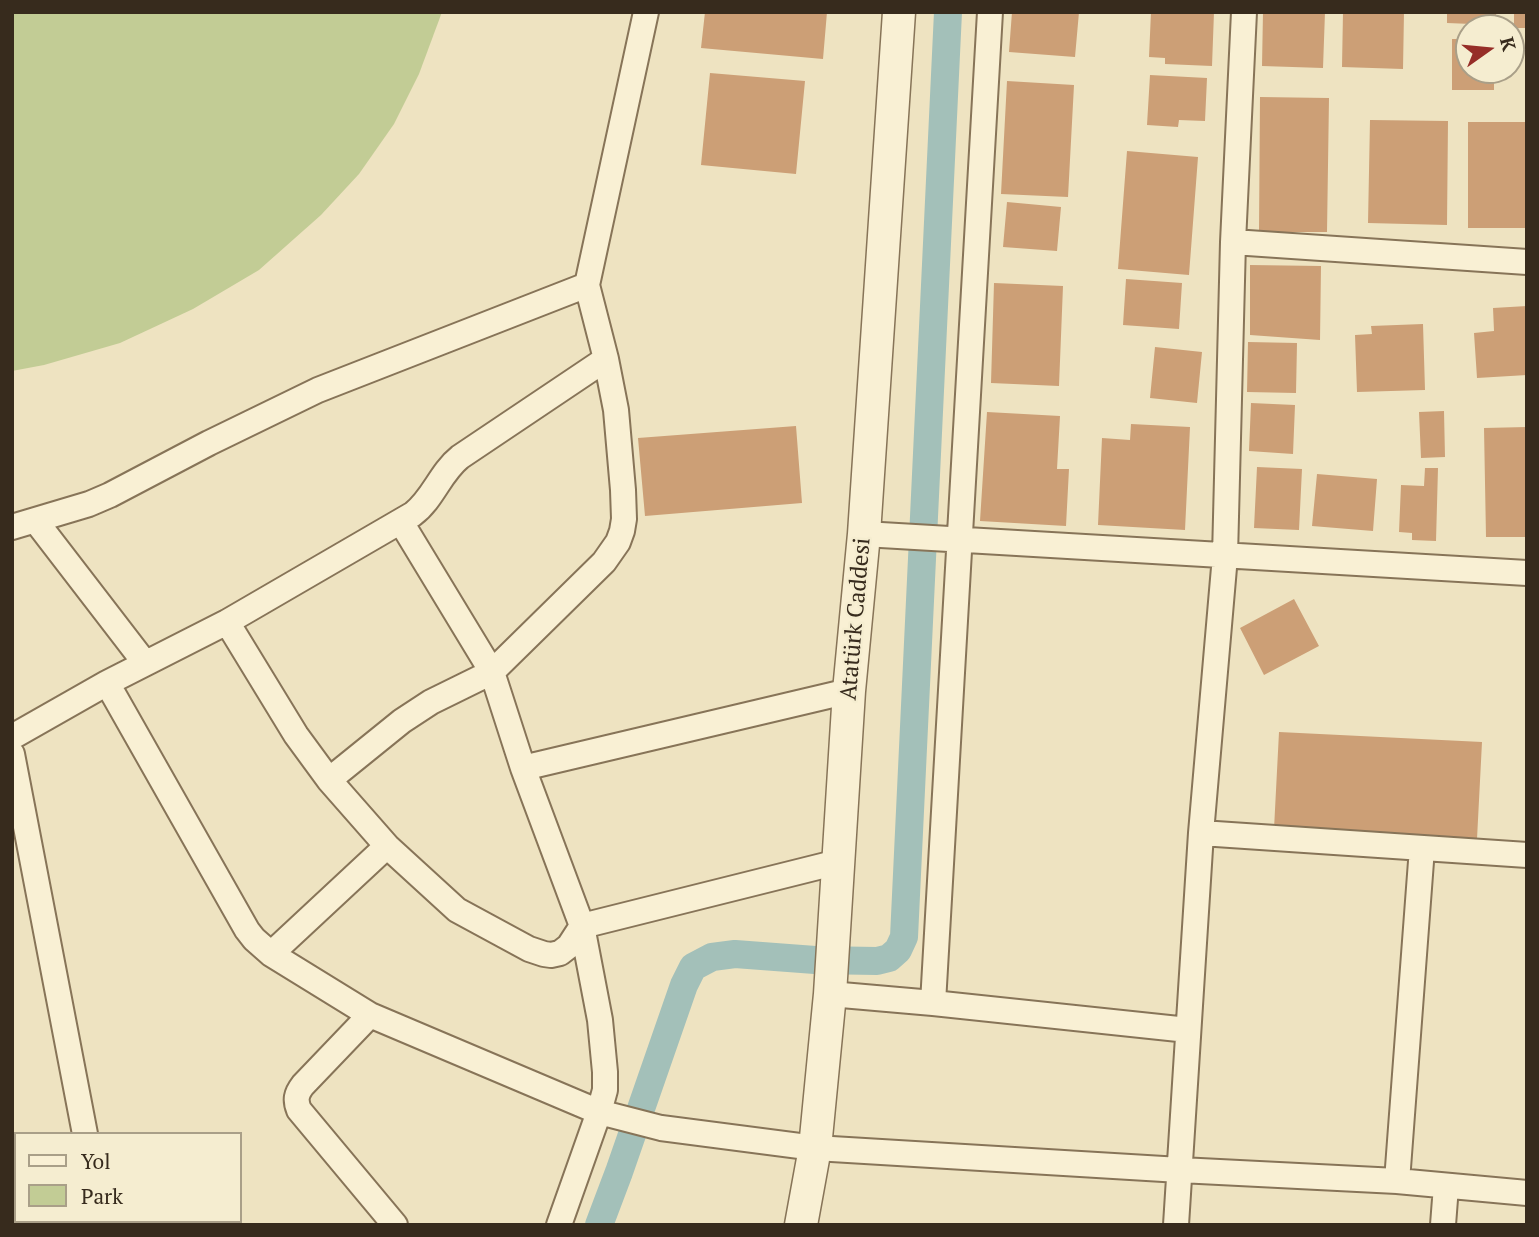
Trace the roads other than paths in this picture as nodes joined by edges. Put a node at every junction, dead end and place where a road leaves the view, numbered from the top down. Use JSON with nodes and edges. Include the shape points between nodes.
{"nodes":[{"id":1,"x":646,"y":12,"type":"edge"},
{"id":2,"x":899,"y":12,"type":"edge"},
{"id":3,"x":990,"y":12,"type":"edge"},
{"id":4,"x":1244,"y":12,"type":"edge"},
{"id":5,"x":1233,"y":242,"type":"junction"},
{"id":6,"x":1527,"y":262,"type":"edge"},
{"id":7,"x":587,"y":285,"type":"junction"},
{"id":8,"x":606,"y":359,"type":"junction"},
{"id":9,"x":401,"y":522,"type":"junction"},
{"id":10,"x":24,"y":524,"type":"edge"},
{"id":11,"x":863,"y":534,"type":"junction"},
{"id":12,"x":959,"y":540,"type":"junction"},
{"id":13,"x":1224,"y":556,"type":"junction"},
{"id":14,"x":1527,"y":573,"type":"edge"},
{"id":15,"x":227,"y":622,"type":"junction"},
{"id":16,"x":145,"y":663,"type":"junction"},
{"id":17,"x":492,"y":672,"type":"junction"},
{"id":18,"x":107,"y":683,"type":"junction"},
{"id":19,"x":849,"y":691,"type":"junction"},
{"id":20,"x":12,"y":737,"type":"edge"},
{"id":21,"x":12,"y":754,"type":"edge"},
{"id":22,"x":523,"y":768,"type":"junction"},
{"id":23,"x":329,"y":780,"type":"junction"},
{"id":24,"x":1201,"y":833,"type":"junction"},
{"id":25,"x":387,"y":845,"type":"junction"},
{"id":26,"x":1422,"y":848,"type":"junction"},
{"id":27,"x":1527,"y":855,"type":"edge"},
{"id":28,"x":838,"y":862,"type":"junction"},
{"id":29,"x":582,"y":926,"type":"junction"},
{"id":30,"x":271,"y":954,"type":"junction"},
{"id":31,"x":830,"y":994,"type":"junction"},
{"id":32,"x":933,"y":1003,"type":"junction"},
{"id":33,"x":370,"y":1015,"type":"junction"},
{"id":34,"x":1188,"y":1030,"type":"junction"},
{"id":35,"x":598,"y":1112,"type":"junction"},
{"id":36,"x":85,"y":1132,"type":"edge"},
{"id":37,"x":815,"y":1147,"type":"junction"},
{"id":38,"x":1180,"y":1170,"type":"junction"},
{"id":39,"x":1397,"y":1181,"type":"junction"},
{"id":40,"x":1446,"y":1186,"type":"junction"},
{"id":41,"x":1527,"y":1193,"type":"edge"},
{"id":42,"x":395,"y":1225,"type":"edge"},
{"id":43,"x":559,"y":1225,"type":"edge"},
{"id":44,"x":801,"y":1225,"type":"edge"},
{"id":45,"x":1176,"y":1225,"type":"edge"},
{"id":46,"x":1443,"y":1225,"type":"edge"}],
"edges":[{"from":1,"to":7,"type":"street"},
{"from":2,"to":11,"type":"street","name":"Atatürk Caddesi"},
{"from":3,"to":12,"type":"street"},
{"from":4,"to":5,"type":"street"},
{"from":5,"to":6,"type":"street"},
{"from":5,"to":13,"type":"street"},
{"from":7,"to":8,"type":"street"},
{"from":7,"to":10,"type":"street","via":[[318,390],[110,495]]},
{"from":8,"to":9,"type":"street","via":[[460,457],[418,511]]},
{"from":8,"to":17,"type":"street","via":[[622,467],[624,519],[618,542],[604,562]]},
{"from":9,"to":15,"type":"street"},
{"from":9,"to":17,"type":"street"},
{"from":10,"to":16,"type":"street"},
{"from":11,"to":12,"type":"street"},
{"from":11,"to":19,"type":"street","name":"Atatürk Caddesi"},
{"from":12,"to":13,"type":"street"},
{"from":12,"to":32,"type":"street"},
{"from":13,"to":14,"type":"street"},
{"from":13,"to":24,"type":"street"},
{"from":15,"to":16,"type":"street"},
{"from":15,"to":23,"type":"street"},
{"from":16,"to":18,"type":"street"},
{"from":17,"to":22,"type":"street"},
{"from":17,"to":23,"type":"street","via":[[402,721]]},
{"from":18,"to":20,"type":"street"},
{"from":18,"to":30,"type":"street","via":[[247,930]]},
{"from":19,"to":22,"type":"street"},
{"from":19,"to":28,"type":"street","name":"Atatürk Caddesi"},
{"from":21,"to":36,"type":"street"},
{"from":22,"to":29,"type":"street"},
{"from":23,"to":25,"type":"street"},
{"from":24,"to":26,"type":"street"},
{"from":24,"to":34,"type":"street"},
{"from":25,"to":29,"type":"street","via":[[457,910],[536,952],[560,953]]},
{"from":25,"to":30,"type":"street"},
{"from":26,"to":27,"type":"street"},
{"from":26,"to":39,"type":"street"},
{"from":28,"to":29,"type":"street"},
{"from":28,"to":31,"type":"street","name":"Atatürk Caddesi"},
{"from":29,"to":35,"type":"street","via":[[603,1051],[605,1090]]},
{"from":30,"to":33,"type":"street"},
{"from":31,"to":32,"type":"street"},
{"from":31,"to":37,"type":"street","name":"Atatürk Caddesi"},
{"from":32,"to":34,"type":"street"},
{"from":33,"to":35,"type":"street"},
{"from":33,"to":42,"type":"street","via":[[303,1085],[296,1104]]},
{"from":34,"to":38,"type":"street"},
{"from":35,"to":37,"type":"street","via":[[661,1128]]},
{"from":35,"to":43,"type":"street"},
{"from":37,"to":38,"type":"street"},
{"from":37,"to":44,"type":"street","name":"Atatürk Caddesi"},
{"from":38,"to":39,"type":"street"},
{"from":38,"to":45,"type":"street"},
{"from":39,"to":40,"type":"street"},
{"from":40,"to":41,"type":"street"},
{"from":40,"to":46,"type":"street"}]}
